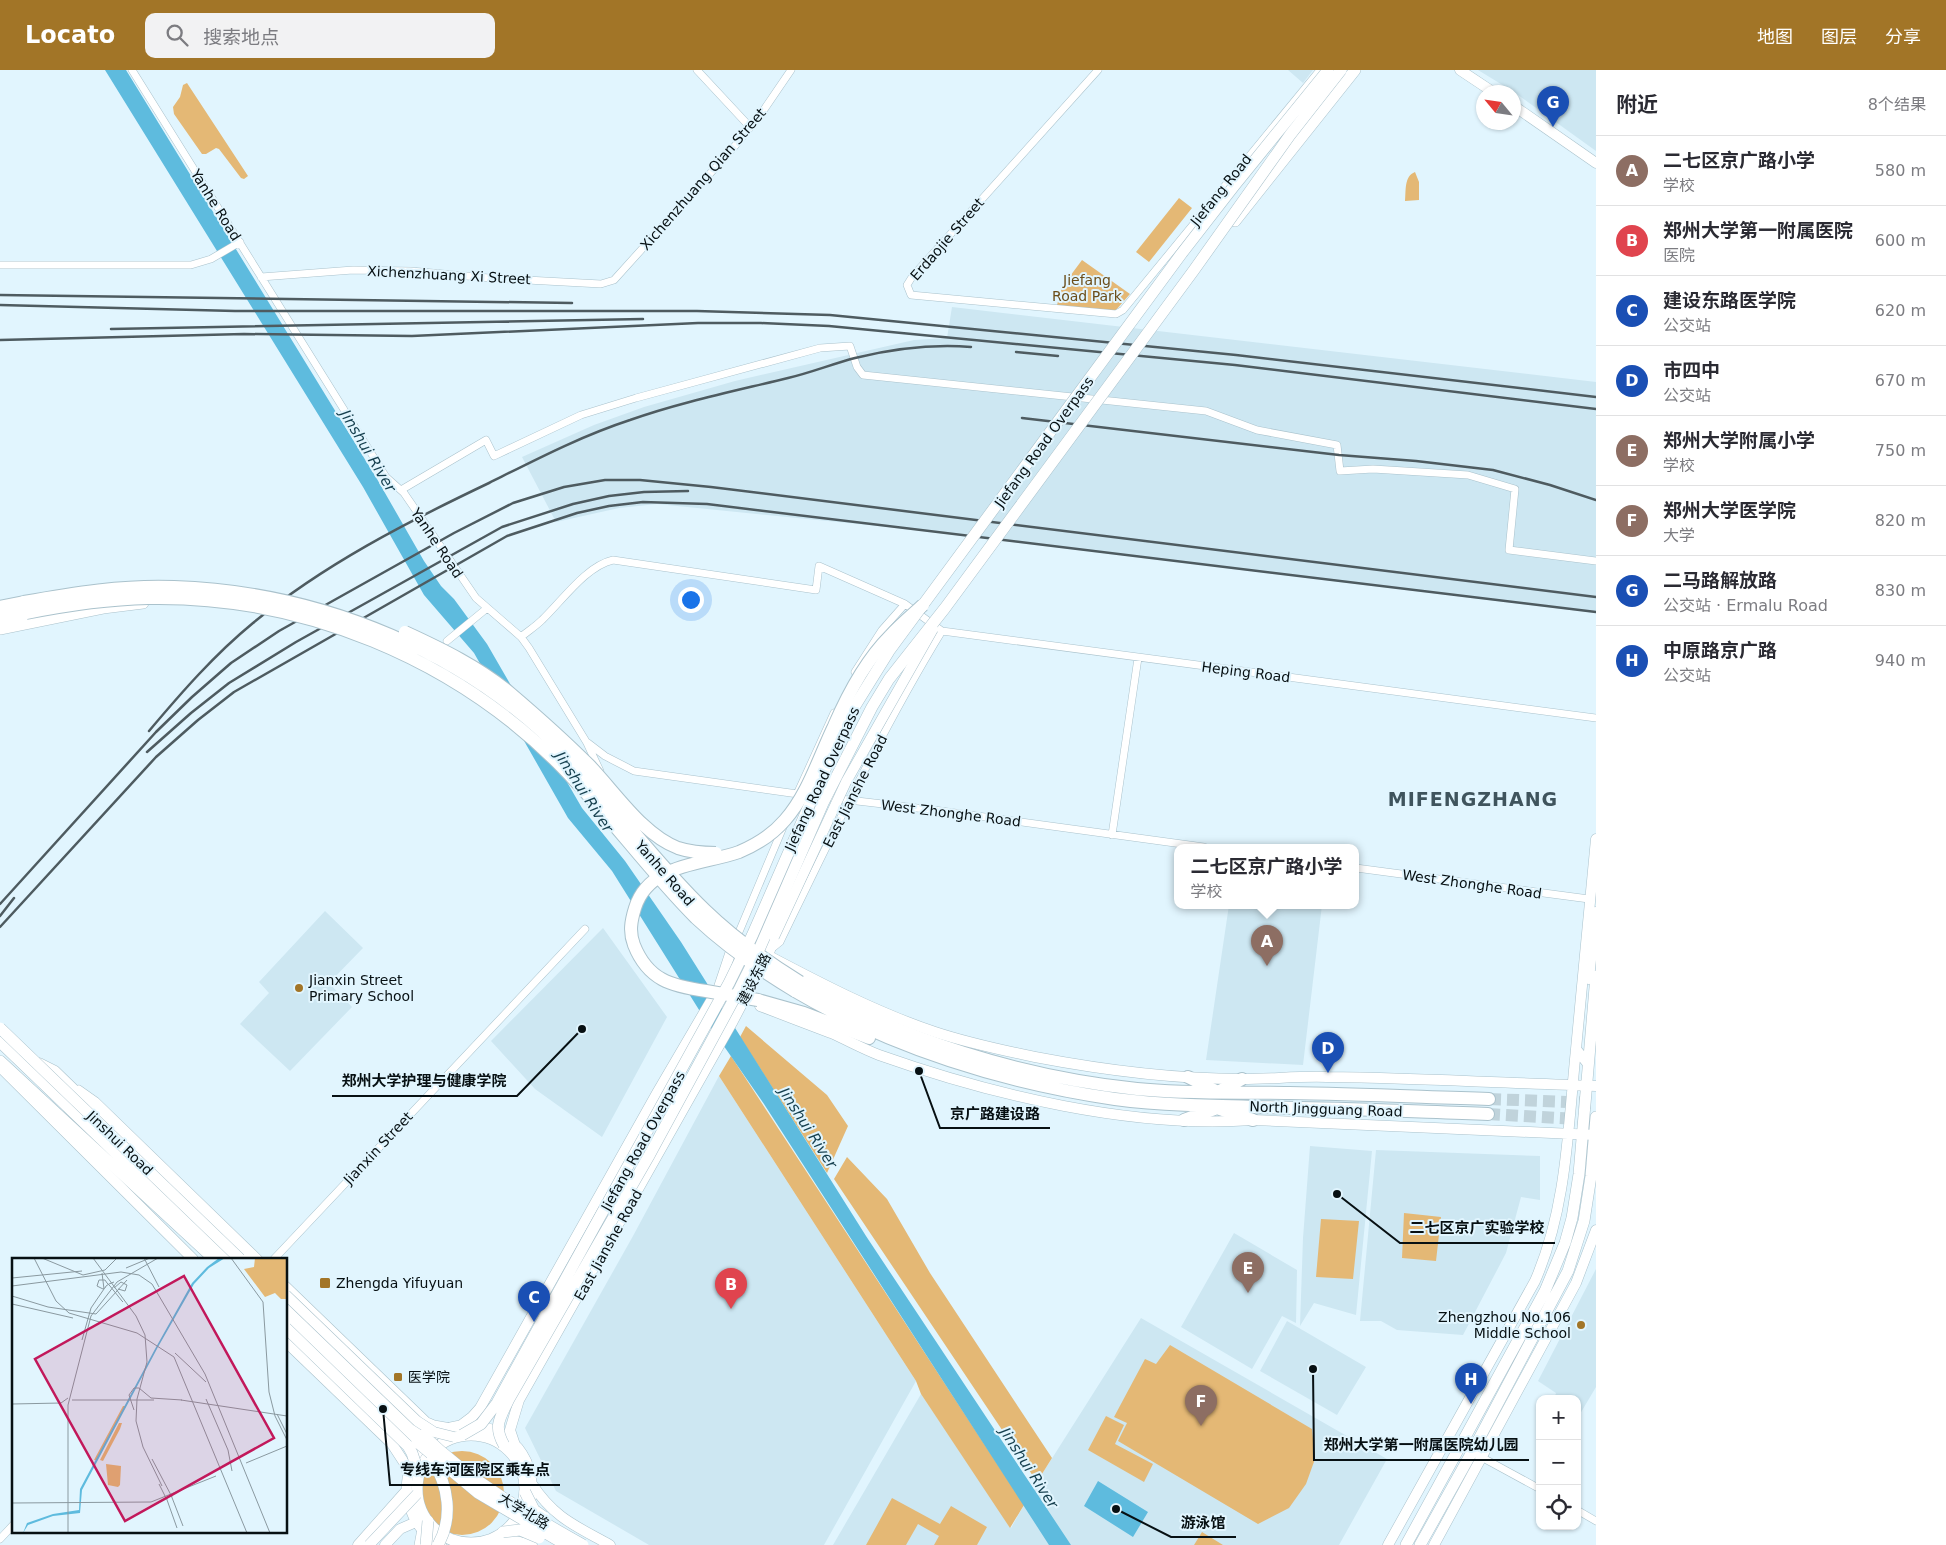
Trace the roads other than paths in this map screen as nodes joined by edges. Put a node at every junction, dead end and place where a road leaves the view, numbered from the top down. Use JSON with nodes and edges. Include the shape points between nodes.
{"nodes":[{"id":1,"x":132,"y":70,"type":"edge"},
{"id":2,"x":697,"y":70,"type":"edge"},
{"id":3,"x":791,"y":70,"type":"edge"},
{"id":4,"x":1098,"y":70,"type":"edge"},
{"id":5,"x":1320,"y":70,"type":"edge"},
{"id":6,"x":1328,"y":70,"type":"edge"},
{"id":7,"x":1341,"y":70,"type":"edge"},
{"id":8,"x":1355,"y":70,"type":"edge"},
{"id":9,"x":1460,"y":70,"type":"edge"},
{"id":10,"x":1482,"y":85,"type":"edge"},
{"id":11,"x":1521,"y":111,"type":"edge"},
{"id":12,"x":750,"y":127,"type":"junction"},
{"id":13,"x":1596,"y":163,"type":"edge"},
{"id":14,"x":238,"y":243,"type":"junction"},
{"id":15,"x":0,"y":265,"type":"edge"},
{"id":16,"x":1194,"y":270,"type":"junction"},
{"id":17,"x":261,"y":277,"type":"junction"},
{"id":18,"x":608,"y":282,"type":"joint"},
{"id":19,"x":1123,"y":310,"type":"joint"},
{"id":20,"x":401,"y":490,"type":"junction"},
{"id":21,"x":1596,"y":561,"type":"edge"},
{"id":22,"x":175,"y":598,"type":"junction"},
{"id":23,"x":905,"y":604,"type":"junction"},
{"id":24,"x":923,"y":605,"type":"junction"},
{"id":25,"x":0,"y":607,"type":"edge"},
{"id":26,"x":945,"y":608,"type":"junction"},
{"id":27,"x":486,"y":609,"type":"junction"},
{"id":28,"x":0,"y":618,"type":"edge"},
{"id":29,"x":367,"y":626,"type":"junction"},
{"id":30,"x":0,"y":629,"type":"edge"},
{"id":31,"x":942,"y":631,"type":"junction"},
{"id":32,"x":521,"y":637,"type":"junction"},
{"id":33,"x":447,"y":641,"type":"dead end"},
{"id":34,"x":1138,"y":658,"type":"junction"},
{"id":35,"x":1596,"y":718,"type":"edge"},
{"id":36,"x":587,"y":743,"type":"junction"},
{"id":37,"x":797,"y":794,"type":"junction"},
{"id":38,"x":849,"y":800,"type":"junction"},
{"id":39,"x":1112,"y":835,"type":"junction"},
{"id":40,"x":1596,"y":839,"type":"edge"},
{"id":41,"x":1181,"y":844,"type":"edge"},
{"id":42,"x":738,"y":852,"type":"junction"},
{"id":43,"x":1359,"y":868,"type":"edge"},
{"id":44,"x":1589,"y":899,"type":"junction"},
{"id":45,"x":1596,"y":912,"type":"edge"},
{"id":46,"x":585,"y":928,"type":"dead end"},
{"id":47,"x":739,"y":932,"type":"junction"},
{"id":48,"x":733,"y":944,"type":"junction"},
{"id":49,"x":768,"y":952,"type":"junction"},
{"id":50,"x":1596,"y":976,"type":"edge"},
{"id":51,"x":718,"y":989,"type":"junction"},
{"id":52,"x":744,"y":1000,"type":"junction"},
{"id":53,"x":0,"y":1028,"type":"edge"},
{"id":54,"x":0,"y":1042,"type":"edge"},
{"id":55,"x":718,"y":1048,"type":"joint"},
{"id":56,"x":1578,"y":1052,"type":"junction"},
{"id":57,"x":0,"y":1061,"type":"edge"},
{"id":58,"x":36,"y":1062,"type":"junction"},
{"id":59,"x":1588,"y":1064,"type":"junction"},
{"id":60,"x":0,"y":1068,"type":"edge"},
{"id":61,"x":55,"y":1071,"type":"junction"},
{"id":62,"x":1188,"y":1077,"type":"junction"},
{"id":63,"x":1242,"y":1079,"type":"junction"},
{"id":64,"x":1027,"y":1082,"type":"junction"},
{"id":65,"x":1572,"y":1085,"type":"junction"},
{"id":66,"x":1591,"y":1086,"type":"edge"},
{"id":67,"x":1218,"y":1092,"type":"junction"},
{"id":68,"x":1164,"y":1098,"type":"junction"},
{"id":69,"x":1489,"y":1099,"type":"tunnel mouth"},
{"id":70,"x":1488,"y":1114,"type":"tunnel mouth"},
{"id":71,"x":1596,"y":1117,"type":"edge"},
{"id":72,"x":1184,"y":1120,"type":"joint"},
{"id":73,"x":1253,"y":1120,"type":"joint"},
{"id":74,"x":1568,"y":1134,"type":"junction"},
{"id":75,"x":1593,"y":1139,"type":"edge"},
{"id":76,"x":1596,"y":1230,"type":"edge"},
{"id":77,"x":192,"y":1258,"type":"edge"},
{"id":78,"x":213,"y":1258,"type":"edge"},
{"id":79,"x":225,"y":1258,"type":"edge"},
{"id":80,"x":245,"y":1258,"type":"edge"},
{"id":81,"x":258,"y":1258,"type":"edge"},
{"id":82,"x":275,"y":1258,"type":"edge"},
{"id":83,"x":288,"y":1287,"type":"edge"},
{"id":84,"x":288,"y":1297,"type":"edge"},
{"id":85,"x":288,"y":1305,"type":"edge"},
{"id":86,"x":288,"y":1319,"type":"edge"},
{"id":87,"x":288,"y":1330,"type":"edge"},
{"id":88,"x":288,"y":1344,"type":"edge"},
{"id":89,"x":457,"y":1431,"type":"junction"},
{"id":90,"x":420,"y":1438,"type":"junction"},
{"id":91,"x":510,"y":1445,"type":"junction"},
{"id":92,"x":1461,"y":1446,"type":"junction"},
{"id":93,"x":1472,"y":1452,"type":"junction"},
{"id":94,"x":1483,"y":1457,"type":"junction"},
{"id":95,"x":413,"y":1474,"type":"junction"},
{"id":96,"x":1536,"y":1487,"type":"edge"},
{"id":97,"x":528,"y":1488,"type":"junction"},
{"id":98,"x":412,"y":1492,"type":"junction"},
{"id":99,"x":1581,"y":1512,"type":"edge"},
{"id":100,"x":517,"y":1517,"type":"junction"},
{"id":101,"x":1596,"y":1520,"type":"edge"},
{"id":102,"x":422,"y":1524,"type":"junction"},
{"id":103,"x":12,"y":1526,"type":"edge"},
{"id":104,"x":0,"y":1538,"type":"edge"},
{"id":105,"x":500,"y":1540,"type":"edge"},
{"id":106,"x":463,"y":1544,"type":"edge"},
{"id":107,"x":358,"y":1545,"type":"edge"},
{"id":108,"x":369,"y":1545,"type":"edge"},
{"id":109,"x":385,"y":1545,"type":"edge"},
{"id":110,"x":418,"y":1545,"type":"edge"},
{"id":111,"x":426,"y":1545,"type":"edge"},
{"id":112,"x":440,"y":1545,"type":"edge"},
{"id":113,"x":532,"y":1545,"type":"edge"},
{"id":114,"x":551,"y":1545,"type":"edge"},
{"id":115,"x":566,"y":1545,"type":"edge"},
{"id":116,"x":582,"y":1545,"type":"edge"},
{"id":117,"x":594,"y":1545,"type":"edge"},
{"id":118,"x":610,"y":1545,"type":"edge"},
{"id":119,"x":1388,"y":1545,"type":"edge"},
{"id":120,"x":1406,"y":1545,"type":"edge"},
{"id":121,"x":1420,"y":1545,"type":"edge"},
{"id":122,"x":1434,"y":1545,"type":"edge"}],
"edges":[{"from":1,"to":14,"type":"street","name":"Yanhe Road"},
{"from":2,"to":12,"type":"street"},
{"from":3,"to":12,"type":"street","name":"Xichenzhuang Qian Street"},
{"from":4,"to":19,"type":"street","name":"Erdaojie Street","via":[[908,285],[911,295],[1110,315]]},
{"from":5,"to":19,"type":"street","name":"Jiefang Road"},
{"from":6,"to":24,"type":"main road","name":"Jiefang Road Overpass","bridge":true,"via":[[1182,253]]},
{"from":7,"to":16,"type":"main road","name":"Jiefang Road Overpass","bridge":true,"via":[[1290,135]]},
{"from":8,"to":16,"type":"main road","bridge":true},
{"from":9,"to":10,"type":"street"},
{"from":11,"to":13,"type":"street"},
{"from":12,"to":18,"type":"street","name":"Xichenzhuang Qian Street","via":[[614,280]]},
{"from":14,"to":15,"type":"street","via":[[211,259],[191,265]]},
{"from":14,"to":17,"type":"street","name":"Yanhe Road"},
{"from":16,"to":26,"type":"main road","name":"Jiefang Road Overpass","bridge":true},
{"from":17,"to":18,"type":"street","name":"Xichenzhuang Xi Street","via":[[352,270],[411,270],[489,278]]},
{"from":17,"to":20,"type":"street","name":"Yanhe Road","via":[[386,477]]},
{"from":20,"to":21,"type":"street","via":[[486,440],[494,456],[581,415],[636,398],[820,348],[850,346],[862,375],[1206,412],[1257,430],[1337,445],[1340,471],[1373,469],[1468,475],[1515,489],[1509,550]]},
{"from":20,"to":27,"type":"street","name":"Yanhe Road","via":[[461,579]]},
{"from":22,"to":28,"type":"highway","bridge":true,"via":[[93,602]]},
{"from":22,"to":30,"type":"main road","bridge":true,"via":[[103,608]]},
{"from":22,"to":64,"type":"highway","bridge":true,"via":[[276,610],[386,644],[436,670],[495,709],[547,752],[698,919],[760,969],[815,1003],[889,1037]]},
{"from":23,"to":31,"type":"street","name":"Heping Road"},
{"from":23,"to":32,"type":"street","name":"Heping Road","via":[[819,566],[816,590],[613,560],[589,572]]},
{"from":23,"to":37,"type":"street","via":[[882,630],[856,670]]},
{"from":24,"to":42,"type":"highway","bridge":true,"via":[[889,636],[867,667],[790,814],[769,835]]},
{"from":24,"to":89,"type":"main road","name":"Jiefang Road Overpass","bridge":true,"via":[[889,651],[853,709],[729,984],[497,1403],[481,1424]]},
{"from":25,"to":29,"type":"highway","bridge":true,"via":[[92,591],[173,587],[260,596]]},
{"from":26,"to":49,"type":"street","name":"建设东路","bridge":true,"via":[[846,782]]},
{"from":26,"to":91,"type":"main road","name":"Jiefang Road Overpass","bridge":true,"via":[[902,661],[872,707],[823,803],[740,988],[509,1399],[497,1424],[499,1437]]},
{"from":27,"to":32,"type":"street","name":"Yanhe Road"},
{"from":27,"to":33,"type":"street"},
{"from":29,"to":42,"type":"highway","bridge":true,"via":[[387,625],[453,655],[494,680],[552,730],[633,814],[664,840],[701,853]]},
{"from":29,"to":68,"type":"highway","bridge":true,"via":[[441,660],[502,699],[572,761],[706,911],[759,955],[807,986],[893,1027],[972,1055]]},
{"from":31,"to":34,"type":"street","name":"Heping Road"},
{"from":31,"to":38,"type":"street","name":"East Jianshe Road","via":[[903,696]]},
{"from":32,"to":36,"type":"street","name":"Yanhe Road"},
{"from":34,"to":35,"type":"street","name":"Heping Road"},
{"from":34,"to":39,"type":"street"},
{"from":36,"to":37,"type":"street","name":"West Zhonghe Road","via":[[634,771]]},
{"from":36,"to":48,"type":"street","name":"Yanhe Road","via":[[638,844],[679,891]]},
{"from":37,"to":38,"type":"street","name":"West Zhonghe Road"},
{"from":37,"to":47,"type":"street"},
{"from":38,"to":39,"type":"street","name":"West Zhonghe Road"},
{"from":38,"to":49,"type":"street","name":"East Jianshe Road","via":[[780,942]]},
{"from":39,"to":41,"type":"street","name":"West Zhonghe Road"},
{"from":40,"to":44,"type":"street"},
{"from":42,"to":64,"type":"highway","bridge":true,"via":[[680,867],[654,879],[643,891],[631,921],[631,932],[641,959],[655,975],[678,987],[758,1000],[804,1013],[978,1076]]},
{"from":43,"to":44,"type":"street","name":"West Zhonghe Road"},
{"from":44,"to":56,"type":"street"},
{"from":45,"to":56,"type":"street"},
{"from":46,"to":82,"type":"street","name":"Jianxin Street"},
{"from":47,"to":48,"type":"street","name":"建设东路"},
{"from":47,"to":49,"type":"street"},
{"from":48,"to":51,"type":"street","name":"建设东路"},
{"from":49,"to":52,"type":"street","name":"建设东路"},
{"from":49,"to":62,"type":"street","via":[[862,1002],[967,1042],[1066,1063]]},
{"from":50,"to":59,"type":"main road"},
{"from":51,"to":52,"type":"street"},
{"from":51,"to":89,"type":"street","name":"建设东路","via":[[480,1408]]},
{"from":52,"to":55,"type":"street","name":"建设东路"},
{"from":52,"to":72,"type":"street","via":[[877,1054],[978,1086],[1080,1109]]},
{"from":53,"to":58,"type":"main road","name":"Jinshui Road","bridge":true},
{"from":54,"to":79,"type":"main road","name":"Jinshui Road"},
{"from":55,"to":91,"type":"street","name":"East Jianshe Road","via":[[519,1400],[510,1430]]},
{"from":56,"to":59,"type":"street"},
{"from":56,"to":65,"type":"street"},
{"from":57,"to":78,"type":"main road"},
{"from":58,"to":61,"type":"street"},
{"from":58,"to":80,"type":"main road","name":"Jinshui Road","bridge":true},
{"from":59,"to":66,"type":"main road"},
{"from":60,"to":77,"type":"street"},
{"from":61,"to":80,"type":"street"},
{"from":61,"to":81,"type":"street","via":[[96,1101]]},
{"from":62,"to":63,"type":"street"},
{"from":62,"to":67,"type":"highway"},
{"from":63,"to":65,"type":"street","via":[[1287,1076]]},
{"from":63,"to":67,"type":"highway"},
{"from":64,"to":68,"type":"highway","via":[[1093,1095]]},
{"from":65,"to":66,"type":"street"},
{"from":65,"to":74,"type":"street"},
{"from":66,"to":75,"type":"main road"},
{"from":67,"to":68,"type":"highway","name":"North Jingguang Road"},
{"from":67,"to":69,"type":"highway","name":"North Jingguang Road"},
{"from":68,"to":70,"type":"highway","name":"North Jingguang Road"},
{"from":71,"to":75,"type":"main road"},
{"from":72,"to":73,"type":"highway","via":[[1217,1108]]},
{"from":73,"to":74,"type":"street"},
{"from":74,"to":75,"type":"street"},
{"from":74,"to":119,"type":"street","via":[[1565,1173],[1542,1267]]},
{"from":75,"to":92,"type":"main road","via":[[1556,1266]]},
{"from":75,"to":93,"type":"main road","via":[[1584,1221],[1568,1271]]},
{"from":76,"to":94,"type":"street","via":[[1576,1284]]},
{"from":83,"to":89,"type":"street","via":[[427,1421]]},
{"from":84,"to":89,"type":"street","bridge":true,"via":[[416,1421],[434,1432]]},
{"from":85,"to":90,"type":"main road"},
{"from":86,"to":90,"type":"main road"},
{"from":87,"to":95,"type":"main road","bridge":true,"via":[[408,1446],[412,1452]]},
{"from":88,"to":95,"type":"street","via":[[392,1444]]},
{"from":89,"to":91,"type":"main road"},
{"from":89,"to":95,"type":"main road","name":"Jiefang Road Overpass","bridge":true,"via":[[429,1454]]},
{"from":90,"to":100,"type":"main road","name":"大学北路","bridge":true,"via":[[478,1493]]},
{"from":90,"to":112,"type":"main road","bridge":true,"via":[[446,1488],[448,1517]]},
{"from":90,"to":116,"type":"main road","name":"大学北路","bridge":true,"via":[[483,1486]]},
{"from":91,"to":97,"type":"main road"},
{"from":92,"to":93,"type":"street"},
{"from":92,"to":120,"type":"main road"},
{"from":93,"to":94,"type":"street"},
{"from":93,"to":121,"type":"main road"},
{"from":94,"to":96,"type":"street"},
{"from":94,"to":122,"type":"street"},
{"from":95,"to":98,"type":"main road"},
{"from":97,"to":100,"type":"main road","bridge":true},
{"from":97,"to":105,"type":"street","via":[[530,1502],[524,1518],[514,1532]]},
{"from":97,"to":117,"type":"main road","bridge":true,"via":[[534,1510]]},
{"from":97,"to":118,"type":"street","via":[[556,1514]]},
{"from":98,"to":102,"type":"main road","via":[[421,1511]]},
{"from":98,"to":107,"type":"street"},
{"from":98,"to":108,"type":"street","bridge":true},
{"from":99,"to":101,"type":"street"},
{"from":100,"to":105,"type":"main road"},
{"from":100,"to":115,"type":"main road","name":"大学北路","bridge":true},
{"from":102,"to":106,"type":"main road","bridge":true},
{"from":102,"to":109,"type":"street","via":[[400,1529]]},
{"from":102,"to":110,"type":"street"},
{"from":102,"to":111,"type":"main road","bridge":true},
{"from":102,"to":112,"type":"street"},
{"from":103,"to":104,"type":"street"},
{"from":105,"to":106,"type":"main road"},
{"from":105,"to":113,"type":"street"},
{"from":105,"to":114,"type":"main road","bridge":true,"via":[[520,1530]]}]}
